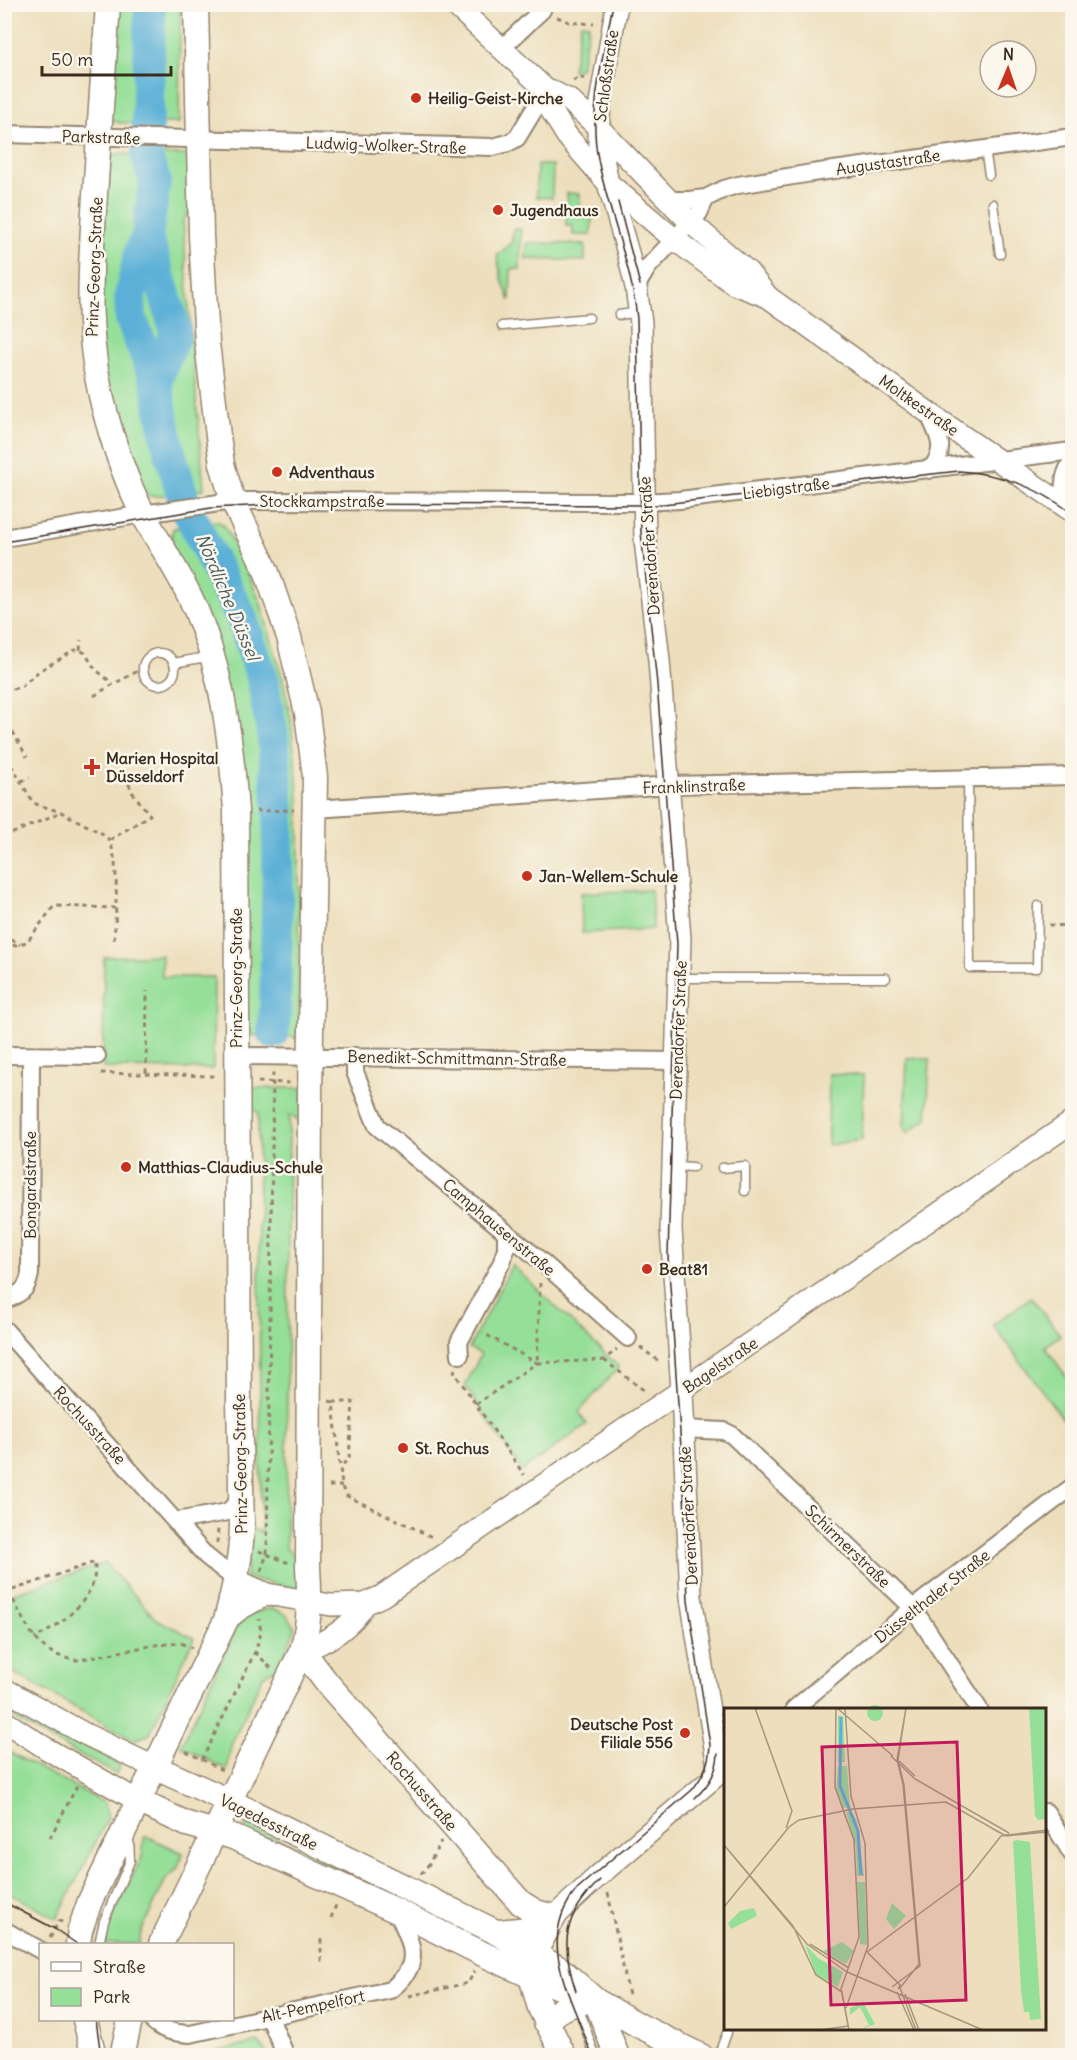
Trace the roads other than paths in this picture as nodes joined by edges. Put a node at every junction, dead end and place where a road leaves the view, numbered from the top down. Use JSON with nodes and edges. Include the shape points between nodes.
{"nodes":[{"id":1,"x":108,"y":4,"type":"edge"},
{"id":2,"x":196,"y":4,"type":"edge"},
{"id":3,"x":454,"y":4,"type":"edge"},
{"id":4,"x":617,"y":4,"type":"edge"},
{"id":5,"x":543,"y":7,"type":"edge"},
{"id":6,"x":501,"y":49,"type":"junction"},
{"id":7,"x":546,"y":90,"type":"junction"},
{"id":8,"x":561,"y":125,"type":"junction"},
{"id":9,"x":598,"y":127,"type":"junction"},
{"id":10,"x":4,"y":134,"type":"edge"},
{"id":11,"x":99,"y":137,"type":"junction"},
{"id":12,"x":1072,"y":137,"type":"edge"},
{"id":13,"x":198,"y":140,"type":"junction"},
{"id":14,"x":985,"y":149,"type":"junction"},
{"id":15,"x":989,"y":175,"type":"dead end"},
{"id":16,"x":608,"y":183,"type":"junction"},
{"id":17,"x":664,"y":194,"type":"junction"},
{"id":18,"x":706,"y":198,"type":"junction"},
{"id":19,"x":993,"y":204,"type":"dead end"},
{"id":20,"x":690,"y":222,"type":"junction"},
{"id":21,"x":674,"y":239,"type":"junction"},
{"id":22,"x":1000,"y":254,"type":"dead end"},
{"id":23,"x":636,"y":287,"type":"junction"},
{"id":24,"x":768,"y":297,"type":"junction"},
{"id":25,"x":589,"y":318,"type":"dead end"},
{"id":26,"x":502,"y":326,"type":"dead end"},
{"id":27,"x":927,"y":412,"type":"junction"},
{"id":28,"x":1072,"y":451,"type":"edge"},
{"id":29,"x":999,"y":459,"type":"junction"},
{"id":30,"x":1072,"y":461,"type":"edge"},
{"id":31,"x":929,"y":470,"type":"junction"},
{"id":32,"x":644,"y":502,"type":"junction"},
{"id":33,"x":222,"y":503,"type":"junction"},
{"id":34,"x":1070,"y":509,"type":"edge"},
{"id":35,"x":155,"y":513,"type":"junction"},
{"id":36,"x":4,"y":538,"type":"edge"},
{"id":37,"x":212,"y":656,"type":"junction"},
{"id":38,"x":174,"y":663,"type":"junction"},
{"id":39,"x":1072,"y":776,"type":"edge"},
{"id":40,"x":968,"y":778,"type":"junction"},
{"id":41,"x":669,"y":786,"type":"junction"},
{"id":42,"x":306,"y":810,"type":"junction"},
{"id":43,"x":1038,"y":906,"type":"dead end"},
{"id":44,"x":680,"y":978,"type":"junction"},
{"id":45,"x":886,"y":978,"type":"dead end"},
{"id":46,"x":4,"y":1055,"type":"edge"},
{"id":47,"x":31,"y":1056,"type":"junction"},
{"id":48,"x":97,"y":1056,"type":"dead end"},
{"id":49,"x":237,"y":1056,"type":"junction"},
{"id":50,"x":312,"y":1056,"type":"junction"},
{"id":51,"x":355,"y":1056,"type":"junction"},
{"id":52,"x":677,"y":1061,"type":"junction"},
{"id":53,"x":1072,"y":1122,"type":"edge"},
{"id":54,"x":722,"y":1168,"type":"dead end"},
{"id":55,"x":745,"y":1191,"type":"dead end"},
{"id":56,"x":507,"y":1234,"type":"junction"},
{"id":57,"x":4,"y":1301,"type":"edge"},
{"id":58,"x":4,"y":1329,"type":"edge"},
{"id":59,"x":628,"y":1338,"type":"road end"},
{"id":60,"x":460,"y":1355,"type":"road end"},
{"id":61,"x":682,"y":1391,"type":"junction"},
{"id":62,"x":684,"y":1430,"type":"junction"},
{"id":63,"x":1072,"y":1487,"type":"edge"},
{"id":64,"x":241,"y":1498,"type":"junction"},
{"id":65,"x":176,"y":1521,"type":"junction"},
{"id":66,"x":236,"y":1580,"type":"junction"},
{"id":67,"x":267,"y":1594,"type":"junction"},
{"id":68,"x":310,"y":1602,"type":"junction"},
{"id":69,"x":365,"y":1604,"type":"junction"},
{"id":70,"x":913,"y":1608,"type":"junction"},
{"id":71,"x":226,"y":1620,"type":"junction"},
{"id":72,"x":302,"y":1650,"type":"junction"},
{"id":73,"x":4,"y":1689,"type":"edge"},
{"id":74,"x":795,"y":1708,"type":"edge"},
{"id":75,"x":978,"y":1708,"type":"edge"},
{"id":76,"x":4,"y":1721,"type":"edge"},
{"id":77,"x":154,"y":1767,"type":"junction"},
{"id":78,"x":722,"y":1770,"type":"edge"},
{"id":79,"x":229,"y":1801,"type":"junction"},
{"id":80,"x":133,"y":1811,"type":"junction"},
{"id":81,"x":1047,"y":1814,"type":"edge"},
{"id":82,"x":215,"y":1832,"type":"junction"},
{"id":83,"x":1072,"y":1854,"type":"edge"},
{"id":84,"x":397,"y":1911,"type":"junction"},
{"id":85,"x":554,"y":1917,"type":"junction"},
{"id":86,"x":4,"y":1930,"type":"edge"},
{"id":87,"x":494,"y":1931,"type":"junction"},
{"id":88,"x":78,"y":1943,"type":"edge"},
{"id":89,"x":99,"y":1943,"type":"edge"},
{"id":90,"x":161,"y":1943,"type":"edge"},
{"id":91,"x":39,"y":1944,"type":"edge"},
{"id":92,"x":532,"y":1965,"type":"junction"},
{"id":93,"x":581,"y":1998,"type":"junction"},
{"id":94,"x":269,"y":2016,"type":"junction"},
{"id":95,"x":86,"y":2021,"type":"edge"},
{"id":96,"x":130,"y":2021,"type":"edge"},
{"id":97,"x":154,"y":2021,"type":"edge"},
{"id":98,"x":546,"y":2022,"type":"junction"},
{"id":99,"x":727,"y":2033,"type":"dead end"},
{"id":100,"x":696,"y":2053,"type":"edge"},
{"id":101,"x":94,"y":2055,"type":"edge"},
{"id":102,"x":122,"y":2055,"type":"edge"},
{"id":103,"x":286,"y":2055,"type":"edge"},
{"id":104,"x":564,"y":2055,"type":"edge"},
{"id":105,"x":595,"y":2055,"type":"edge"},
{"id":106,"x":617,"y":2055,"type":"edge"},
{"id":107,"x":659,"y":2055,"type":"edge"},
{"id":108,"x":718,"y":2055,"type":"edge"}],
"edges":[{"from":1,"to":11,"type":"main road","name":"Prinz-Georg-Straße"},
{"from":2,"to":13,"type":"main road"},
{"from":3,"to":6,"type":"street","name":"Moltkestraße"},
{"from":4,"to":9,"type":"street","name":"Schloßstraße"},
{"from":5,"to":6,"type":"street"},
{"from":6,"to":7,"type":"street","name":"Moltkestraße"},
{"from":7,"to":8,"type":"street","name":"Moltkestraße","via":[[548,105]]},
{"from":7,"to":9,"type":"street","name":"Moltkestraße","via":[[569,100]]},
{"from":7,"to":13,"type":"street","name":"Ludwig-Wolker-Straße","via":[[517,138],[494,147]]},
{"from":8,"to":9,"type":"street","via":[[576,130]]},
{"from":8,"to":16,"type":"street","name":"Moltkestraße"},
{"from":9,"to":16,"type":"street","name":"Schloßstraße"},
{"from":9,"to":17,"type":"street","name":"Moltkestraße"},
{"from":10,"to":11,"type":"street","name":"Parkstraße"},
{"from":11,"to":13,"type":"street","name":"Parkstraße"},
{"from":11,"to":35,"type":"main road","name":"Prinz-Georg-Straße","via":[[89,299],[92,349],[107,419],[129,484]]},
{"from":12,"to":14,"type":"street","name":"Augustastraße"},
{"from":13,"to":33,"type":"main road","via":[[207,343],[222,464]]},
{"from":14,"to":15,"type":"lane"},
{"from":14,"to":18,"type":"street","name":"Augustastraße","via":[[738,185]]},
{"from":16,"to":17,"type":"street","via":[[631,181]]},
{"from":16,"to":21,"type":"street","name":"Moltkestraße"},
{"from":16,"to":23,"type":"street","name":"Derendorfer Straße"},
{"from":17,"to":18,"type":"street","name":"Augustastraße"},
{"from":17,"to":20,"type":"street","name":"Moltkestraße"},
{"from":18,"to":20,"type":"street"},
{"from":19,"to":22,"type":"lane"},
{"from":20,"to":21,"type":"street"},
{"from":20,"to":24,"type":"street","name":"Moltkestraße","via":[[748,272]]},
{"from":21,"to":23,"type":"street","via":[[648,267]]},
{"from":21,"to":24,"type":"street","name":"Moltkestraße","via":[[734,284]]},
{"from":23,"to":32,"type":"street","name":"Derendorfer Straße","via":[[630,313]]},
{"from":24,"to":27,"type":"street","name":"Moltkestraße"},
{"from":25,"to":26,"type":"lane"},
{"from":27,"to":29,"type":"street","name":"Moltkestraße"},
{"from":27,"to":31,"type":"street","via":[[941,448],[939,459]]},
{"from":28,"to":29,"type":"street","name":"Liebigstraße"},
{"from":29,"to":31,"type":"street","name":"Liebigstraße"},
{"from":29,"to":34,"type":"street","name":"Moltkestraße"},
{"from":30,"to":34,"type":"street","via":[[1063,483]]},
{"from":31,"to":32,"type":"street","name":"Liebigstraße"},
{"from":32,"to":33,"type":"street","name":"Stockkampstraße"},
{"from":32,"to":41,"type":"street","name":"Derendorfer Straße"},
{"from":33,"to":35,"type":"street","name":"Stockkampstraße"},
{"from":33,"to":42,"type":"main road","via":[[266,570],[297,664],[311,743]]},
{"from":35,"to":36,"type":"street","name":"Stockkampstraße"},
{"from":35,"to":37,"type":"main road","name":"Prinz-Georg-Straße"},
{"from":37,"to":38,"type":"lane"},
{"from":37,"to":49,"type":"main road","name":"Prinz-Georg-Straße","via":[[228,726],[236,811]]},
{"from":38,"to":38,"type":"lane","via":[[174,676],[167,683],[149,682],[144,675],[146,659],[156,652],[168,655]]},
{"from":39,"to":40,"type":"street","name":"Franklinstraße"},
{"from":40,"to":41,"type":"street","name":"Franklinstraße"},
{"from":40,"to":43,"type":"lane","via":[[970,968],[1037,969]]},
{"from":41,"to":42,"type":"street","name":"Franklinstraße"},
{"from":41,"to":44,"type":"street","name":"Derendorfer Straße"},
{"from":42,"to":50,"type":"main road"},
{"from":44,"to":45,"type":"lane"},
{"from":44,"to":52,"type":"street","name":"Derendorfer Straße"},
{"from":46,"to":47,"type":"street"},
{"from":47,"to":48,"type":"street"},
{"from":47,"to":57,"type":"street","name":"Bongardstraße","via":[[30,1274],[28,1286]]},
{"from":49,"to":50,"type":"street","name":"Benedikt-Schmittmann-Straße"},
{"from":49,"to":64,"type":"main road","name":"Prinz-Georg-Straße"},
{"from":50,"to":51,"type":"street","name":"Benedikt-Schmittmann-Straße"},
{"from":50,"to":68,"type":"main road","via":[[321,1401],[308,1567]]},
{"from":51,"to":52,"type":"street","name":"Benedikt-Schmittmann-Straße"},
{"from":51,"to":56,"type":"street","name":"Camphausenstraße","via":[[355,1072],[378,1126]]},
{"from":52,"to":61,"type":"street","name":"Derendorfer Straße","via":[[683,1166],[672,1259]]},
{"from":53,"to":61,"type":"street","name":"Bagelstraße"},
{"from":54,"to":55,"type":"lane","via":[[745,1166]]},
{"from":56,"to":59,"type":"street","name":"Camphausenstraße"},
{"from":56,"to":60,"type":"street","via":[[502,1262],[459,1342]]},
{"from":58,"to":65,"type":"street","name":"Rochusstraße"},
{"from":61,"to":62,"type":"street","name":"Derendorfer Straße"},
{"from":61,"to":69,"type":"street","name":"Bagelstraße"},
{"from":62,"to":70,"type":"street","name":"Schirmerstraße","via":[[724,1431],[732,1436]]},
{"from":62,"to":78,"type":"street","name":"Derendorfer Straße","via":[[691,1597]]},
{"from":63,"to":70,"type":"street","name":"Düsselthaler Straße"},
{"from":64,"to":65,"type":"street","via":[[216,1524],[194,1517]]},
{"from":64,"to":66,"type":"main road","name":"Prinz-Georg-Straße","via":[[242,1542]]},
{"from":65,"to":66,"type":"street","name":"Rochusstraße","via":[[206,1557]]},
{"from":66,"to":67,"type":"street","name":"Rochusstraße"},
{"from":66,"to":71,"type":"main road","name":"Prinz-Georg-Straße"},
{"from":67,"to":68,"type":"street","name":"Rochusstraße"},
{"from":67,"to":71,"type":"street"},
{"from":68,"to":69,"type":"street","name":"Bagelstraße"},
{"from":68,"to":72,"type":"main road"},
{"from":69,"to":72,"type":"street","name":"Bagelstraße","via":[[357,1618],[338,1632],[317,1646]]},
{"from":70,"to":74,"type":"street","name":"Düsselthaler Straße"},
{"from":70,"to":75,"type":"street","name":"Schirmerstraße"},
{"from":71,"to":77,"type":"main road","name":"Prinz-Georg-Straße"},
{"from":72,"to":79,"type":"main road"},
{"from":72,"to":85,"type":"main road","name":"Rochusstraße","via":[[521,1904]]},
{"from":73,"to":77,"type":"street","name":"Vagedesstraße"},
{"from":76,"to":80,"type":"street","name":"Vagedesstraße","via":[[85,1771]]},
{"from":77,"to":79,"type":"main road","name":"Vagedesstraße"},
{"from":77,"to":80,"type":"main road","name":"Prinz-Georg-Straße"},
{"from":78,"to":85,"type":"street"},
{"from":79,"to":82,"type":"main road"},
{"from":79,"to":87,"type":"main road","name":"Vagedesstraße"},
{"from":80,"to":82,"type":"main road","name":"Vagedesstraße"},
{"from":80,"to":88,"type":"main road","name":"Prinz-Georg-Straße","via":[[90,1901]]},
{"from":80,"to":89,"type":"lane","via":[[130,1861],[104,1921]]},
{"from":81,"to":83,"type":"street"},
{"from":82,"to":84,"type":"main road","name":"Vagedesstraße"},
{"from":82,"to":90,"type":"main road"},
{"from":84,"to":92,"type":"main road","name":"Vagedesstraße","via":[[480,1960]]},
{"from":84,"to":94,"type":"street","name":"Alt-Pempelfort","via":[[412,1954],[409,1971],[390,1990]]},
{"from":85,"to":87,"type":"street","via":[[523,1928]]},
{"from":85,"to":92,"type":"main road"},
{"from":86,"to":91,"type":"street"},
{"from":87,"to":92,"type":"main road","name":"Vagedesstraße"},
{"from":92,"to":93,"type":"main road"},
{"from":92,"to":98,"type":"main road","via":[[533,1990]]},
{"from":93,"to":98,"type":"main road"},
{"from":93,"to":100,"type":"main road"},
{"from":93,"to":105,"type":"lane"},
{"from":93,"to":106,"type":"main road"},
{"from":94,"to":97,"type":"street","name":"Alt-Pempelfort","via":[[190,2034],[165,2030]]},
{"from":94,"to":103,"type":"street"},
{"from":95,"to":101,"type":"main road"},
{"from":96,"to":102,"type":"main road"},
{"from":98,"to":104,"type":"main road"},
{"from":99,"to":108,"type":"lane"},
{"from":100,"to":107,"type":"main road"}]}
